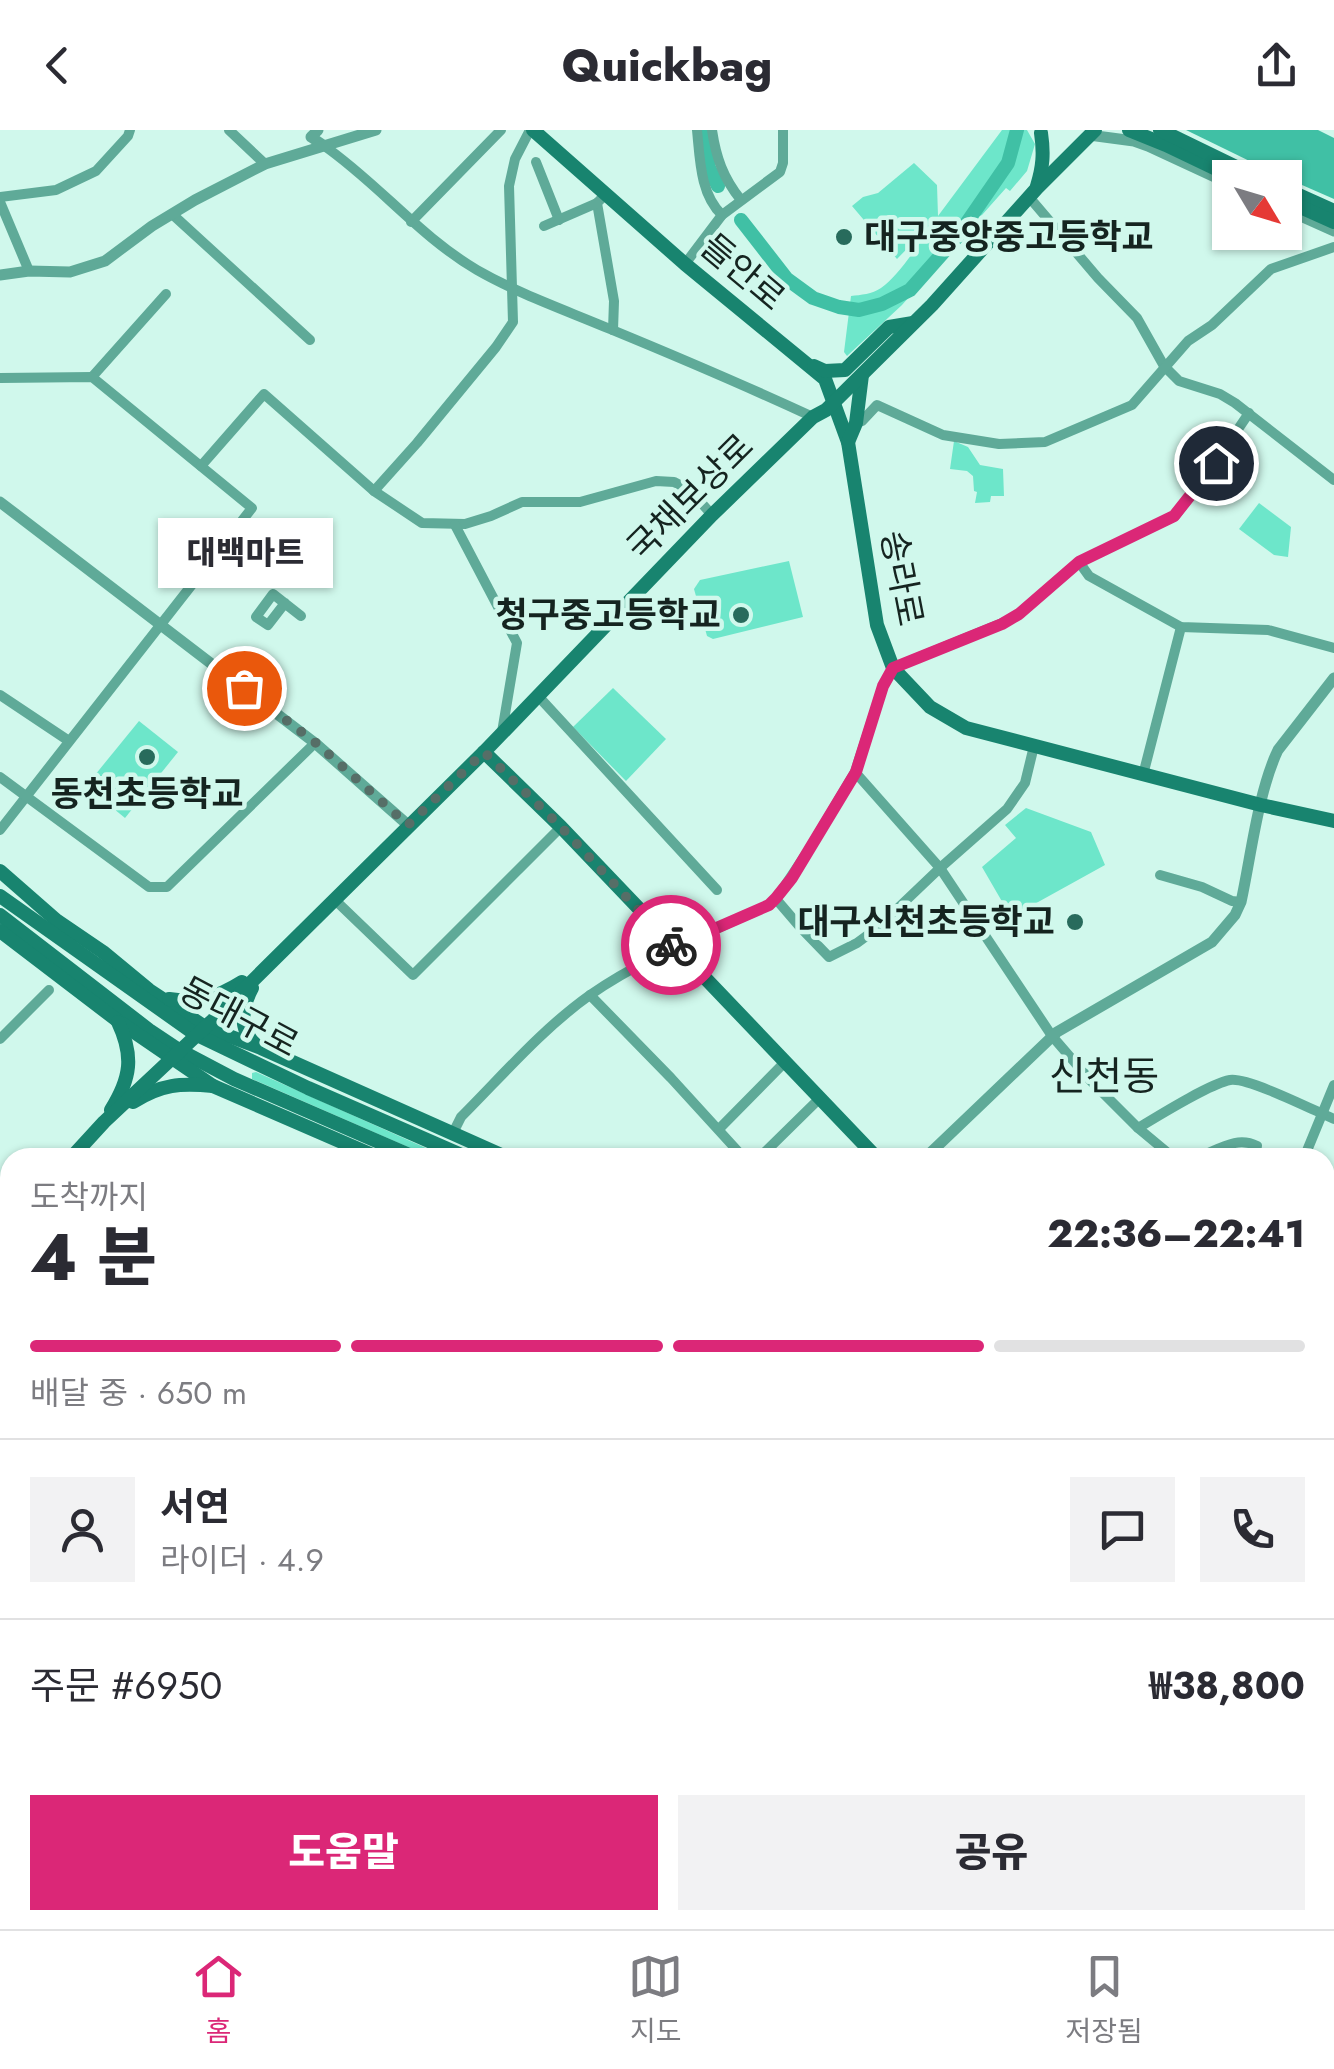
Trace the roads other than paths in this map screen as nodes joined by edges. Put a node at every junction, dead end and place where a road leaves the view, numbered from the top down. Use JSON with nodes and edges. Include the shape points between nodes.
{"nodes":[{"id":1,"x":130,"y":130,"type":"edge"},
{"id":2,"x":229,"y":130,"type":"edge"},
{"id":3,"x":318,"y":130,"type":"edge"},
{"id":4,"x":376,"y":130,"type":"edge"},
{"id":5,"x":501,"y":130,"type":"edge"},
{"id":6,"x":532,"y":130,"type":"edge"},
{"id":7,"x":697,"y":130,"type":"edge"},
{"id":8,"x":712,"y":130,"type":"edge"},
{"id":9,"x":783,"y":130,"type":"edge"},
{"id":10,"x":1128,"y":130,"type":"edge"},
{"id":11,"x":1148,"y":130,"type":"edge"},
{"id":12,"x":1160,"y":130,"type":"edge"},
{"id":13,"x":1040,"y":132,"type":"edge"},
{"id":14,"x":1092,"y":132,"type":"edge"},
{"id":15,"x":1186,"y":144,"type":"junction"},
{"id":16,"x":323,"y":145,"type":"junction"},
{"id":17,"x":1074,"y":150,"type":"junction"},
{"id":18,"x":1220,"y":160,"type":"edge"},
{"id":19,"x":536,"y":162,"type":"dead end"},
{"id":20,"x":265,"y":164,"type":"junction"},
{"id":21,"x":1212,"y":167,"type":"edge"},
{"id":22,"x":1212,"y":176,"type":"edge"},
{"id":23,"x":1033,"y":193,"type":"junction"},
{"id":24,"x":1302,"y":197,"type":"edge"},
{"id":25,"x":0,"y":199,"type":"edge"},
{"id":26,"x":602,"y":199,"type":"junction"},
{"id":27,"x":740,"y":200,"type":"junction"},
{"id":28,"x":1302,"y":208,"type":"edge"},
{"id":29,"x":1334,"y":211,"type":"edge"},
{"id":30,"x":172,"y":214,"type":"junction"},
{"id":31,"x":1302,"y":216,"type":"edge"},
{"id":32,"x":722,"y":217,"type":"junction"},
{"id":33,"x":560,"y":220,"type":"junction"},
{"id":34,"x":411,"y":222,"type":"junction"},
{"id":35,"x":1334,"y":222,"type":"edge"},
{"id":36,"x":544,"y":226,"type":"dead end"},
{"id":37,"x":1334,"y":231,"type":"edge"},
{"id":38,"x":1334,"y":247,"type":"edge"},
{"id":39,"x":686,"y":264,"type":"junction"},
{"id":40,"x":28,"y":271,"type":"junction"},
{"id":41,"x":0,"y":274,"type":"edge"},
{"id":42,"x":514,"y":290,"type":"junction"},
{"id":43,"x":166,"y":294,"type":"dead end"},
{"id":44,"x":914,"y":322,"type":"junction"},
{"id":45,"x":613,"y":330,"type":"junction"},
{"id":46,"x":310,"y":340,"type":"dead end"},
{"id":47,"x":806,"y":363,"type":"junction"},
{"id":48,"x":1164,"y":366,"type":"junction"},
{"id":49,"x":862,"y":374,"type":"junction"},
{"id":50,"x":92,"y":377,"type":"junction"},
{"id":51,"x":0,"y":378,"type":"edge"},
{"id":52,"x":833,"y":403,"type":"junction"},
{"id":53,"x":1249,"y":413,"type":"junction"},
{"id":54,"x":813,"y":417,"type":"junction"},
{"id":55,"x":856,"y":423,"type":"junction"},
{"id":56,"x":848,"y":442,"type":"junction"},
{"id":57,"x":201,"y":466,"type":"junction"},
{"id":58,"x":1334,"y":480,"type":"edge"},
{"id":59,"x":374,"y":491,"type":"junction"},
{"id":60,"x":0,"y":502,"type":"edge"},
{"id":61,"x":712,"y":515,"type":"junction"},
{"id":62,"x":455,"y":525,"type":"junction"},
{"id":63,"x":1079,"y":562,"type":"junction"},
{"id":64,"x":285,"y":604,"type":"dead end"},
{"id":65,"x":301,"y":616,"type":"dead end"},
{"id":66,"x":160,"y":625,"type":"junction"},
{"id":67,"x":1181,"y":628,"type":"junction"},
{"id":68,"x":1334,"y":648,"type":"edge"},
{"id":69,"x":893,"y":668,"type":"junction"},
{"id":70,"x":1334,"y":678,"type":"edge"},
{"id":71,"x":0,"y":695,"type":"edge"},
{"id":72,"x":538,"y":696,"type":"junction"},
{"id":73,"x":502,"y":733,"type":"junction"},
{"id":74,"x":69,"y":742,"type":"junction"},
{"id":75,"x":316,"y":743,"type":"junction"},
{"id":76,"x":1034,"y":746,"type":"junction"},
{"id":77,"x":484,"y":752,"type":"junction"},
{"id":78,"x":856,"y":772,"type":"junction"},
{"id":79,"x":1143,"y":775,"type":"junction"},
{"id":80,"x":0,"y":776,"type":"edge"},
{"id":81,"x":28,"y":795,"type":"junction"},
{"id":82,"x":1261,"y":805,"type":"junction"},
{"id":83,"x":1334,"y":821,"type":"edge"},
{"id":84,"x":408,"y":825,"type":"junction"},
{"id":85,"x":561,"y":827,"type":"junction"},
{"id":86,"x":0,"y":830,"type":"edge"},
{"id":87,"x":940,"y":868,"type":"junction"},
{"id":88,"x":0,"y":870,"type":"edge"},
{"id":89,"x":1160,"y":875,"type":"dead end"},
{"id":90,"x":717,"y":890,"type":"dead end"},
{"id":91,"x":0,"y":896,"type":"edge"},
{"id":92,"x":776,"y":898,"type":"junction"},
{"id":93,"x":336,"y":900,"type":"junction"},
{"id":94,"x":1241,"y":902,"type":"junction"},
{"id":95,"x":0,"y":915,"type":"edge"},
{"id":96,"x":0,"y":931,"type":"edge"},
{"id":97,"x":673,"y":947,"type":"junction"},
{"id":98,"x":260,"y":972,"type":"junction"},
{"id":99,"x":49,"y":990,"type":"dead end"},
{"id":100,"x":590,"y":995,"type":"junction"},
{"id":101,"x":149,"y":996,"type":"junction"},
{"id":102,"x":123,"y":1018,"type":"junction"},
{"id":103,"x":200,"y":1031,"type":"junction"},
{"id":104,"x":1052,"y":1036,"type":"junction"},
{"id":105,"x":0,"y":1038,"type":"edge"},
{"id":106,"x":260,"y":1048,"type":"junction"},
{"id":107,"x":175,"y":1054,"type":"junction"},
{"id":108,"x":246,"y":1058,"type":"junction"},
{"id":109,"x":784,"y":1063,"type":"junction"},
{"id":110,"x":234,"y":1079,"type":"junction"},
{"id":111,"x":1334,"y":1085,"type":"edge"},
{"id":112,"x":212,"y":1086,"type":"junction"},
{"id":113,"x":820,"y":1099,"type":"junction"},
{"id":114,"x":1322,"y":1114,"type":"junction"},
{"id":115,"x":1334,"y":1118,"type":"edge"},
{"id":116,"x":104,"y":1122,"type":"junction"},
{"id":117,"x":1138,"y":1128,"type":"junction"},
{"id":118,"x":718,"y":1130,"type":"junction"},
{"id":119,"x":452,"y":1133,"type":"junction"},
{"id":120,"x":81,"y":1148,"type":"edge"},
{"id":121,"x":347,"y":1148,"type":"edge"},
{"id":122,"x":393,"y":1148,"type":"edge"},
{"id":123,"x":445,"y":1148,"type":"edge"},
{"id":124,"x":486,"y":1148,"type":"edge"},
{"id":125,"x":735,"y":1148,"type":"edge"},
{"id":126,"x":768,"y":1148,"type":"edge"},
{"id":127,"x":867,"y":1148,"type":"edge"},
{"id":128,"x":935,"y":1148,"type":"edge"},
{"id":129,"x":1162,"y":1148,"type":"edge"},
{"id":130,"x":1220,"y":1148,"type":"edge"},
{"id":131,"x":1256,"y":1148,"type":"edge"},
{"id":132,"x":1308,"y":1148,"type":"edge"}],
"edges":[{"from":1,"to":25,"type":"street","via":[[96,172],[56,190]]},
{"from":2,"to":20,"type":"street"},
{"from":3,"to":16,"type":"street","via":[[311,137]]},
{"from":4,"to":16,"type":"street"},
{"from":5,"to":34,"type":"street"},
{"from":6,"to":26,"type":"main road","name":"들안로"},
{"from":6,"to":42,"type":"street","via":[[509,186]]},
{"from":7,"to":32,"type":"street","via":[[704,182]]},
{"from":8,"to":27,"type":"street","via":[[715,156]]},
{"from":9,"to":27,"type":"street","via":[[780,172]]},
{"from":10,"to":21,"type":"main road"},
{"from":11,"to":15,"type":"main road"},
{"from":12,"to":15,"type":"main road"},
{"from":13,"to":17,"type":"main road"},
{"from":13,"to":23,"type":"main road","via":[[1043,169]]},
{"from":14,"to":17,"type":"main road","name":"국채보상로"},
{"from":14,"to":22,"type":"street","via":[[1134,141]]},
{"from":15,"to":18,"type":"main road"},
{"from":16,"to":20,"type":"street"},
{"from":16,"to":34,"type":"street"},
{"from":17,"to":23,"type":"main road","name":"국채보상로"},
{"from":19,"to":33,"type":"street"},
{"from":20,"to":30,"type":"street"},
{"from":23,"to":44,"type":"main road","name":"국채보상로"},
{"from":23,"to":48,"type":"street","via":[[1137,318]]},
{"from":24,"to":29,"type":"main road"},
{"from":25,"to":40,"type":"street"},
{"from":26,"to":33,"type":"street"},
{"from":26,"to":39,"type":"main road","name":"들안로"},
{"from":26,"to":45,"type":"street"},
{"from":27,"to":32,"type":"street"},
{"from":28,"to":35,"type":"main road"},
{"from":30,"to":40,"type":"street","via":[[104,261],[70,272]]},
{"from":30,"to":46,"type":"street"},
{"from":31,"to":37,"type":"street"},
{"from":32,"to":39,"type":"street"},
{"from":33,"to":36,"type":"street"},
{"from":34,"to":42,"type":"street"},
{"from":38,"to":48,"type":"street","via":[[1271,269]]},
{"from":39,"to":47,"type":"main road","name":"들안로"},
{"from":40,"to":41,"type":"street"},
{"from":42,"to":45,"type":"street"},
{"from":42,"to":59,"type":"street","via":[[513,322],[496,347]]},
{"from":43,"to":50,"type":"street"},
{"from":44,"to":47,"type":"main road","via":[[889,327],[844,370]]},
{"from":44,"to":49,"type":"main road","name":"국채보상로"},
{"from":45,"to":54,"type":"street"},
{"from":47,"to":52,"type":"main road","name":"들안로","via":[[825,379]]},
{"from":48,"to":53,"type":"street","via":[[1180,381],[1220,394]]},
{"from":48,"to":55,"type":"street","via":[[1132,405],[1041,443],[943,435],[877,405]]},
{"from":49,"to":52,"type":"main road","name":"국채보상로"},
{"from":49,"to":55,"type":"main road"},
{"from":50,"to":51,"type":"street"},
{"from":50,"to":57,"type":"street"},
{"from":52,"to":54,"type":"main road","name":"국채보상로"},
{"from":52,"to":56,"type":"main road","name":"송라로"},
{"from":53,"to":58,"type":"street"},
{"from":53,"to":63,"type":"street","via":[[1174,516]]},
{"from":54,"to":61,"type":"main road","name":"국채보상로"},
{"from":55,"to":56,"type":"main road"},
{"from":56,"to":69,"type":"main road","name":"송라로","via":[[878,625]]},
{"from":57,"to":59,"type":"street","via":[[264,394]]},
{"from":57,"to":66,"type":"street","via":[[252,508]]},
{"from":59,"to":62,"type":"street","via":[[422,523]]},
{"from":60,"to":66,"type":"street"},
{"from":61,"to":62,"type":"street","via":[[691,491],[656,481],[580,502],[522,502]]},
{"from":61,"to":72,"type":"main road","name":"국채보상로"},
{"from":62,"to":73,"type":"street","via":[[516,643]]},
{"from":63,"to":67,"type":"street","via":[[1089,576]]},
{"from":63,"to":69,"type":"street","via":[[1019,614]]},
{"from":64,"to":65,"type":"street"},
{"from":66,"to":74,"type":"street"},
{"from":66,"to":75,"type":"street"},
{"from":67,"to":68,"type":"street","via":[[1268,630]]},
{"from":67,"to":79,"type":"street"},
{"from":69,"to":76,"type":"main road","name":"송라로","via":[[937,712],[966,728]]},
{"from":69,"to":78,"type":"street"},
{"from":70,"to":82,"type":"street","via":[[1278,750]]},
{"from":71,"to":74,"type":"street"},
{"from":72,"to":73,"type":"main road","name":"국채보상로"},
{"from":72,"to":90,"type":"street"},
{"from":73,"to":77,"type":"main road","name":"국채보상로"},
{"from":74,"to":81,"type":"street"},
{"from":75,"to":81,"type":"street","via":[[167,887],[149,887]]},
{"from":75,"to":84,"type":"street"},
{"from":76,"to":79,"type":"main road","name":"송라로"},
{"from":76,"to":87,"type":"street","via":[[1017,797]]},
{"from":77,"to":84,"type":"main road","name":"국채보상로"},
{"from":77,"to":85,"type":"main road"},
{"from":78,"to":87,"type":"street"},
{"from":78,"to":92,"type":"street"},
{"from":79,"to":82,"type":"main road","name":"송라로"},
{"from":80,"to":81,"type":"street"},
{"from":81,"to":86,"type":"street"},
{"from":82,"to":83,"type":"main road","name":"송라로"},
{"from":82,"to":94,"type":"street"},
{"from":84,"to":93,"type":"main road","name":"국채보상로"},
{"from":85,"to":93,"type":"street","via":[[413,975]]},
{"from":85,"to":97,"type":"main road"},
{"from":87,"to":92,"type":"street","via":[[876,929],[829,957]]},
{"from":87,"to":104,"type":"street"},
{"from":88,"to":101,"type":"main road"},
{"from":89,"to":94,"type":"street"},
{"from":91,"to":101,"type":"main road","name":"동대구로"},
{"from":92,"to":97,"type":"street"},
{"from":93,"to":98,"type":"main road","name":"국채보상로"},
{"from":94,"to":104,"type":"street","via":[[1212,942]]},
{"from":95,"to":102,"type":"main road","name":"동대구로"},
{"from":96,"to":102,"type":"main road","name":"동대구로"},
{"from":97,"to":100,"type":"street"},
{"from":97,"to":109,"type":"main road"},
{"from":98,"to":101,"type":"main road","via":[[203,1000]]},
{"from":98,"to":103,"type":"main road","name":"국채보상로"},
{"from":98,"to":106,"type":"main road","via":[[244,1002],[244,1025]]},
{"from":99,"to":105,"type":"street"},
{"from":100,"to":118,"type":"street"},
{"from":100,"to":119,"type":"street","via":[[460,1117]]},
{"from":101,"to":102,"type":"main road","via":[[149,1018]]},
{"from":101,"to":103,"type":"main road","name":"동대구로"},
{"from":102,"to":107,"type":"main road","name":"동대구로"},
{"from":102,"to":116,"type":"main road","via":[[130,1059]]},
{"from":103,"to":106,"type":"main road"},
{"from":103,"to":107,"type":"main road","name":"국채보상로"},
{"from":103,"to":108,"type":"main road","name":"동대구로"},
{"from":104,"to":117,"type":"street"},
{"from":104,"to":128,"type":"street"},
{"from":106,"to":119,"type":"main road"},
{"from":107,"to":110,"type":"main road","name":"동대구로"},
{"from":107,"to":112,"type":"main road"},
{"from":107,"to":116,"type":"main road","name":"국채보상로"},
{"from":108,"to":110,"type":"main road","via":[[233,1065]]},
{"from":108,"to":123,"type":"main road","name":"동대구로"},
{"from":109,"to":113,"type":"main road"},
{"from":109,"to":118,"type":"street"},
{"from":110,"to":122,"type":"main road","name":"동대구로"},
{"from":111,"to":114,"type":"street"},
{"from":112,"to":116,"type":"main road","via":[[180,1083],[151,1091]]},
{"from":112,"to":121,"type":"main road"},
{"from":113,"to":126,"type":"street"},
{"from":113,"to":127,"type":"main road"},
{"from":114,"to":115,"type":"street"},
{"from":114,"to":117,"type":"street","via":[[1233,1079]]},
{"from":114,"to":132,"type":"street"},
{"from":116,"to":120,"type":"main road","name":"국채보상로"},
{"from":117,"to":129,"type":"street"},
{"from":118,"to":125,"type":"street"},
{"from":119,"to":124,"type":"main road"},
{"from":130,"to":131,"type":"street","via":[[1240,1140]]}]}
